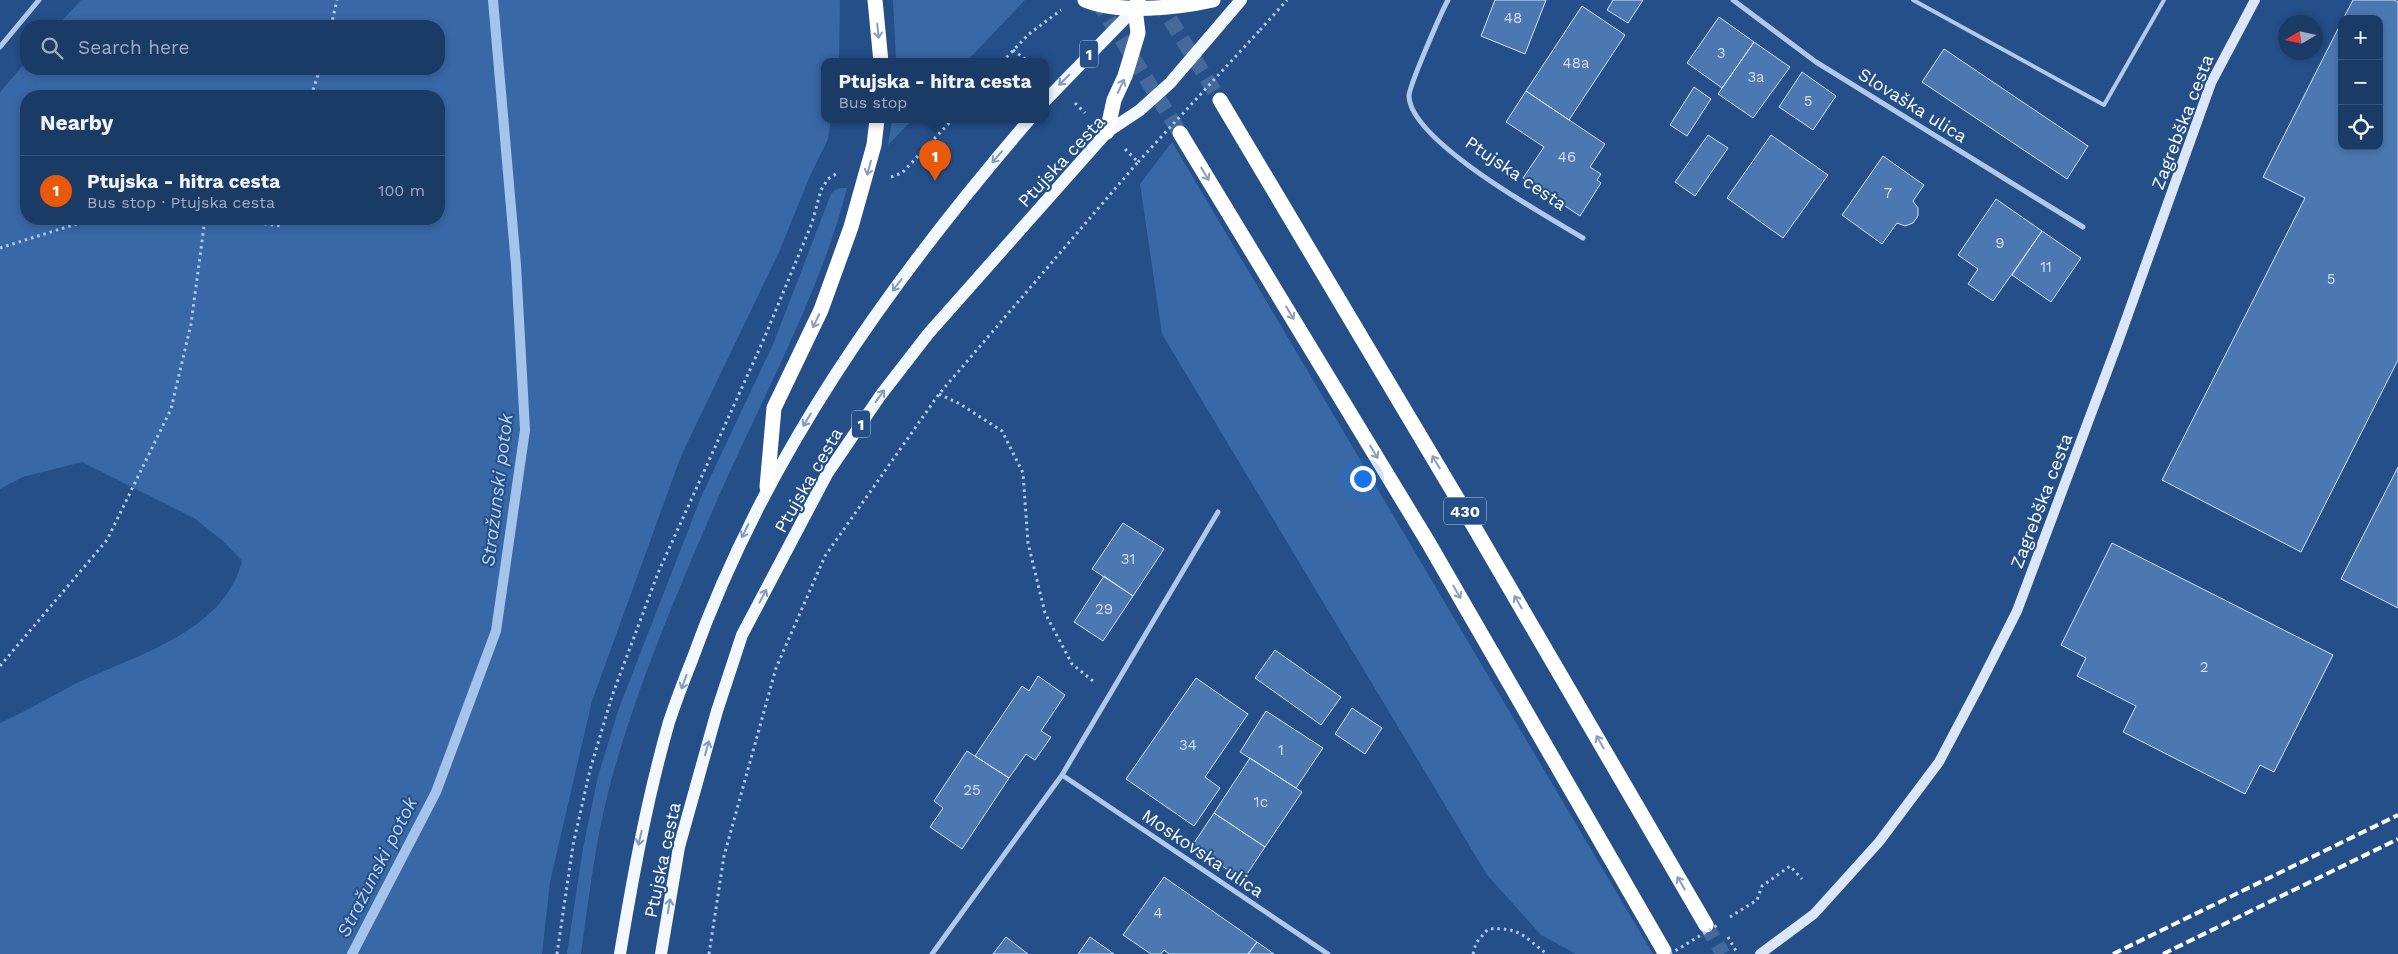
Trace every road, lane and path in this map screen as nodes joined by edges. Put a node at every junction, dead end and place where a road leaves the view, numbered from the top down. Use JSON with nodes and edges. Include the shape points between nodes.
{"nodes":[{"id":1,"x":39,"y":0,"type":"edge"},
{"id":2,"x":337,"y":0,"type":"edge"},
{"id":3,"x":874,"y":0,"type":"edge"},
{"id":4,"x":1085,"y":0,"type":"edge"},
{"id":5,"x":1213,"y":0,"type":"edge"},
{"id":6,"x":1241,"y":0,"type":"edge"},
{"id":7,"x":1287,"y":0,"type":"edge"},
{"id":8,"x":1448,"y":0,"type":"edge"},
{"id":9,"x":1733,"y":0,"type":"edge"},
{"id":10,"x":1914,"y":0,"type":"edge"},
{"id":11,"x":2164,"y":0,"type":"edge"},
{"id":12,"x":2255,"y":0,"type":"edge"},
{"id":13,"x":1138,"y":3,"type":"edge"},
{"id":14,"x":1063,"y":7,"type":"dead end"},
{"id":15,"x":22,"y":20,"type":"edge"},
{"id":16,"x":332,"y":20,"type":"edge"},
{"id":17,"x":20,"y":23,"type":"edge"},
{"id":18,"x":0,"y":47,"type":"edge"},
{"id":19,"x":1014,"y":50,"type":"junction"},
{"id":20,"x":881,"y":58,"type":"edge"},
{"id":21,"x":1006,"y":58,"type":"edge"},
{"id":22,"x":1023,"y":58,"type":"edge"},
{"id":23,"x":318,"y":75,"type":"edge"},
{"id":24,"x":313,"y":90,"type":"edge"},
{"id":25,"x":1049,"y":97,"type":"edge"},
{"id":26,"x":1220,"y":100,"type":"tunnel mouth"},
{"id":27,"x":877,"y":123,"type":"edge"},
{"id":28,"x":949,"y":123,"type":"edge"},
{"id":29,"x":1026,"y":123,"type":"edge"},
{"id":30,"x":1106,"y":132,"type":"junction"},
{"id":31,"x":1180,"y":133,"type":"tunnel mouth"},
{"id":32,"x":867,"y":173,"type":"junction"},
{"id":33,"x":73,"y":225,"type":"edge"},
{"id":34,"x":204,"y":225,"type":"edge"},
{"id":35,"x":2083,"y":227,"type":"dead end"},
{"id":36,"x":1583,"y":238,"type":"dead end"},
{"id":37,"x":0,"y":248,"type":"edge"},
{"id":38,"x":939,"y":394,"type":"junction"},
{"id":39,"x":767,"y":487,"type":"junction"},
{"id":40,"x":1218,"y":512,"type":"dead end"},
{"id":41,"x":0,"y":666,"type":"edge"},
{"id":42,"x":1110,"y":694,"type":"junction"},
{"id":43,"x":1062,"y":775,"type":"junction"},
{"id":44,"x":1802,"y":879,"type":"dead end"},
{"id":45,"x":1712,"y":924,"type":"junction"},
{"id":46,"x":1667,"y":952,"type":"edge"},
{"id":47,"x":557,"y":954,"type":"edge"},
{"id":48,"x":620,"y":954,"type":"edge"},
{"id":49,"x":661,"y":954,"type":"edge"},
{"id":50,"x":709,"y":954,"type":"edge"},
{"id":51,"x":932,"y":954,"type":"edge"},
{"id":52,"x":1328,"y":954,"type":"edge"},
{"id":53,"x":1473,"y":954,"type":"edge"},
{"id":54,"x":1547,"y":954,"type":"edge"},
{"id":55,"x":1760,"y":954,"type":"edge"}],
"edges":[{"from":1,"to":15,"type":"street"},
{"from":2,"to":16,"type":"path"},
{"from":3,"to":20,"type":"highway","one_way":true},
{"from":4,"to":13,"type":"highway"},
{"from":5,"to":13,"type":"highway","via":[[1188,6]]},
{"from":6,"to":30,"type":"main road","name":"Ptujska cesta","number":"1","via":[[1170,83],[1140,110]]},
{"from":7,"to":38,"type":"path","bridge":true,"via":[[1138,162]]},
{"from":8,"to":36,"type":"street","name":"Ptujska cesta","via":[[1409,94],[1413,114],[1441,143],[1479,174]]},
{"from":9,"to":35,"type":"street","name":"Slovaška ulica","via":[[1816,62]]},
{"from":10,"to":11,"type":"lane","via":[[2104,106]]},
{"from":12,"to":55,"type":"street","name":"Zagrebška cesta","via":[[2211,83],[2017,611],[1939,762],[1879,842],[1814,914]]},
{"from":13,"to":25,"type":"main road","number":"1","one_way":true},
{"from":30,"to":13,"type":"highway","one_way":true,"via":[[1138,34]]},
{"from":14,"to":19,"type":"path"},
{"from":17,"to":18,"type":"street"},
{"from":19,"to":21,"type":"path"},
{"from":19,"to":22,"type":"path"},
{"from":23,"to":24,"type":"path"},
{"from":45,"to":26,"type":"highway","number":"430","one_way":true},
{"from":27,"to":32,"type":"highway","one_way":true},
{"from":28,"to":32,"type":"path","via":[[902,173],[888,177]]},
{"from":29,"to":39,"type":"main road","name":"Ptujska cesta","one_way":true,"via":[[987,168],[884,301]]},
{"from":49,"to":30,"type":"main road","name":"Ptujska cesta","number":"1","one_way":true,"via":[[679,847],[742,635],[827,474],[880,396],[928,334]]},
{"from":31,"to":46,"type":"highway","number":"430","one_way":true,"via":[[1428,542]]},
{"from":32,"to":39,"type":"highway","one_way":true,"via":[[821,310],[774,408]]},
{"from":32,"to":47,"type":"path","via":[[837,172],[820,190],[812,223],[763,341],[658,573],[612,696],[590,770],[573,844]]},
{"from":33,"to":37,"type":"path"},
{"from":34,"to":41,"type":"path","via":[[191,324],[171,409],[107,540]]},
{"from":38,"to":42,"type":"path","via":[[1002,431],[1023,473],[1028,543],[1045,613],[1072,664]]},
{"from":38,"to":50,"type":"path","via":[[825,556],[776,668],[724,856]]},
{"from":39,"to":48,"type":"main road","name":"Ptujska cesta","one_way":true,"via":[[703,629],[670,721],[639,841]]},
{"from":40,"to":42,"type":"street"},
{"from":42,"to":43,"type":"street"},
{"from":43,"to":51,"type":"street"},
{"from":43,"to":52,"type":"street","name":"Moskovska ulica"},
{"from":44,"to":45,"type":"path","via":[[1790,866],[1762,886],[1757,900]]},
{"from":45,"to":46,"type":"path","bridge":true},
{"from":53,"to":54,"type":"path","via":[[1476,942],[1488,929],[1503,928],[1521,932]]}]}
